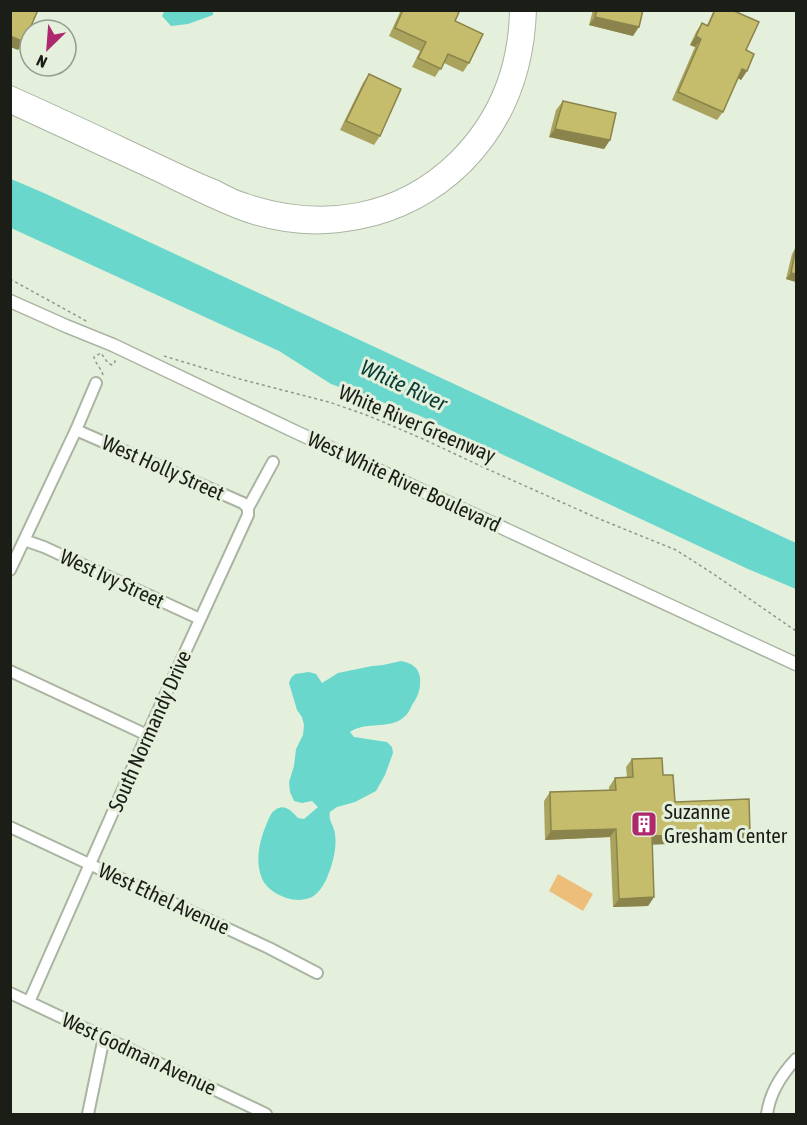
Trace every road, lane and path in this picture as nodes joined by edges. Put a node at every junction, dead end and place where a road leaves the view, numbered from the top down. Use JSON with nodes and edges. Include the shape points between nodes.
{"nodes":[{"id":1,"x":517,"y":10,"type":"edge"},
{"id":2,"x":529,"y":10,"type":"edge"},
{"id":3,"x":10,"y":93,"type":"edge"},
{"id":4,"x":10,"y":106,"type":"edge"},
{"id":5,"x":10,"y":279,"type":"edge"},
{"id":6,"x":10,"y":301,"type":"edge"},
{"id":7,"x":88,"y":322,"type":"dead end"},
{"id":8,"x":113,"y":345,"type":"junction"},
{"id":9,"x":157,"y":354,"type":"dead end"},
{"id":10,"x":96,"y":382,"type":"joint"},
{"id":11,"x":76,"y":430,"type":"junction"},
{"id":12,"x":273,"y":462,"type":"dead end"},
{"id":13,"x":248,"y":508,"type":"junction"},
{"id":14,"x":24,"y":540,"type":"junction"},
{"id":15,"x":10,"y":570,"type":"edge"},
{"id":16,"x":200,"y":619,"type":"junction"},
{"id":17,"x":796,"y":630,"type":"edge"},
{"id":18,"x":796,"y":664,"type":"edge"},
{"id":19,"x":10,"y":671,"type":"edge"},
{"id":20,"x":147,"y":735,"type":"junction"},
{"id":21,"x":10,"y":827,"type":"edge"},
{"id":22,"x":90,"y":865,"type":"junction"},
{"id":23,"x":317,"y":973,"type":"dead end"},
{"id":24,"x":10,"y":993,"type":"edge"},
{"id":25,"x":29,"y":1002,"type":"junction"},
{"id":26,"x":104,"y":1037,"type":"junction"},
{"id":27,"x":796,"y":1059,"type":"edge"},
{"id":28,"x":88,"y":1114,"type":"edge"},
{"id":29,"x":266,"y":1114,"type":"edge"},
{"id":30,"x":767,"y":1114,"type":"edge"}],
"edges":[{"from":1,"to":3,"type":"main road","via":[[508,74],[491,112],[464,150],[414,189],[392,201],[351,212],[290,212],[243,201]]},
{"from":2,"to":4,"type":"main road","via":[[525,55],[515,88],[501,118],[473,158],[420,200],[397,212],[353,224],[310,227],[239,212]]},
{"from":5,"to":7,"type":"path"},
{"from":6,"to":8,"type":"street","name":"West White River Boulevard"},
{"from":8,"to":10,"type":"path","via":[[111,351],[116,362],[112,365],[101,353],[94,357],[103,375]]},
{"from":8,"to":18,"type":"street","name":"West White River Boulevard"},
{"from":9,"to":17,"type":"path","name":"White River Greenway","via":[[330,402],[412,434],[676,550]]},
{"from":10,"to":11,"type":"street"},
{"from":11,"to":13,"type":"street","name":"West Holly Street"},
{"from":11,"to":14,"type":"street"},
{"from":12,"to":13,"type":"street","name":"South Normandy Drive"},
{"from":13,"to":16,"type":"street","name":"South Normandy Drive"},
{"from":14,"to":15,"type":"street"},
{"from":14,"to":16,"type":"street","name":"West Ivy Street"},
{"from":16,"to":20,"type":"street","name":"South Normandy Drive"},
{"from":19,"to":20,"type":"street"},
{"from":20,"to":22,"type":"street","name":"South Normandy Drive"},
{"from":21,"to":22,"type":"street","name":"West Ethel Avenue"},
{"from":22,"to":23,"type":"street","name":"West Ethel Avenue"},
{"from":22,"to":25,"type":"street","name":"South Normandy Drive"},
{"from":24,"to":25,"type":"street","name":"West Godman Avenue"},
{"from":25,"to":26,"type":"street","name":"West Godman Avenue"},
{"from":26,"to":28,"type":"street"},
{"from":26,"to":29,"type":"street","name":"West Godman Avenue"},
{"from":27,"to":30,"type":"street","via":[[777,1083]]}]}
